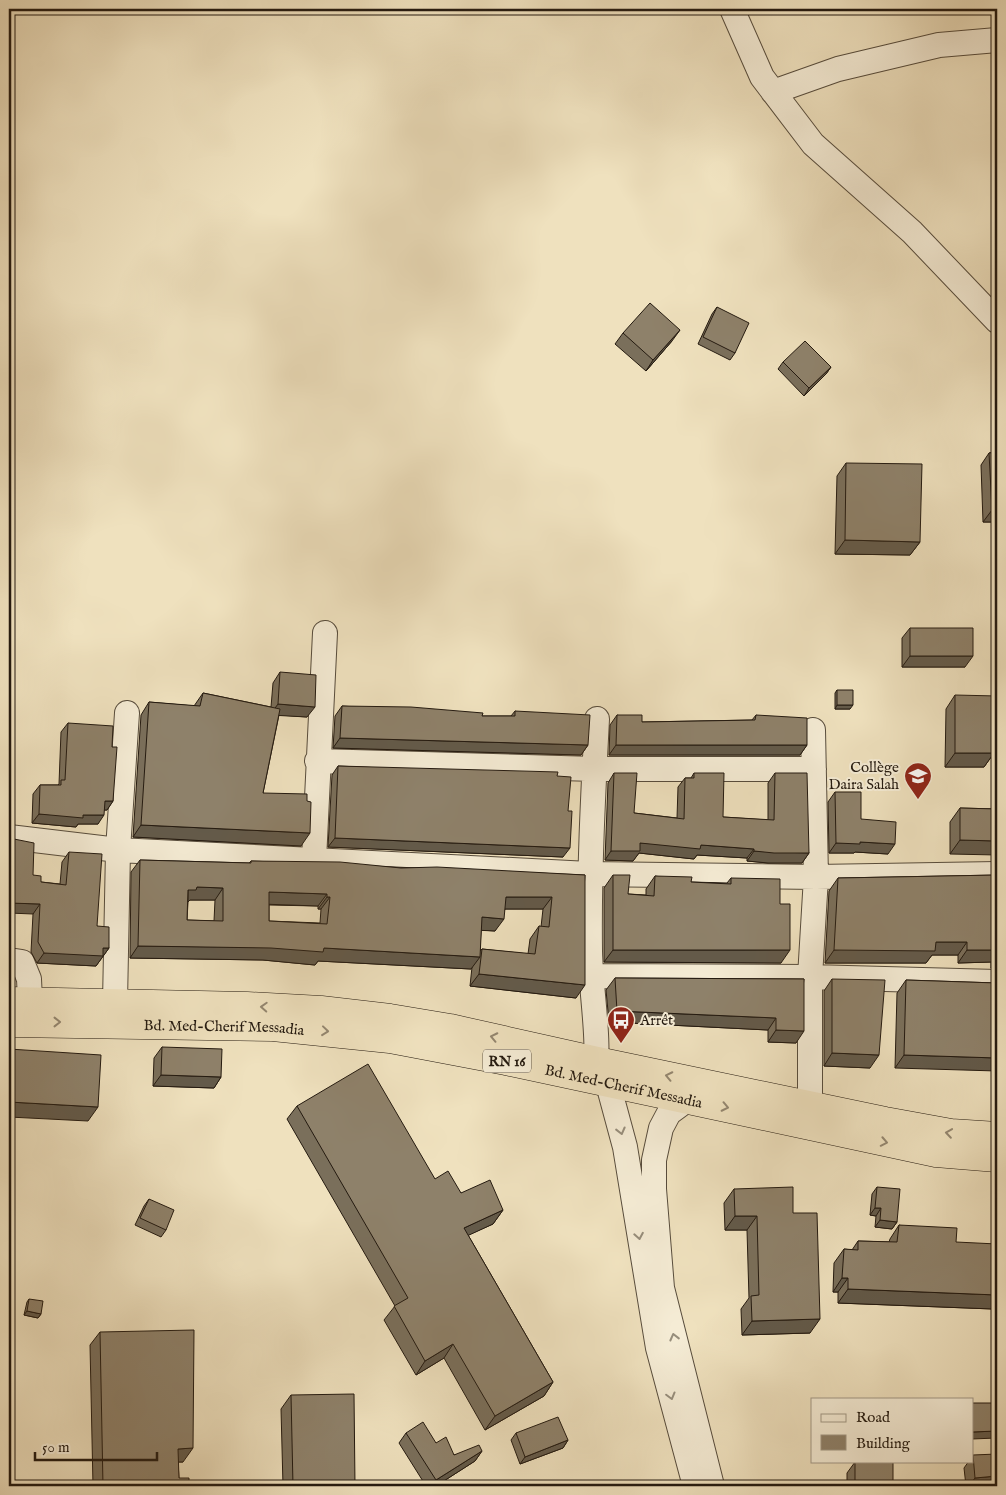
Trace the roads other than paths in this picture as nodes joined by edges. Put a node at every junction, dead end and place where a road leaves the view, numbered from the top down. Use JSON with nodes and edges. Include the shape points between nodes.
{"nodes":[{"id":1,"x":732,"y":9,"type":"edge"},
{"id":2,"x":997,"y":40,"type":"edge"},
{"id":3,"x":773,"y":92,"type":"junction"},
{"id":4,"x":997,"y":321,"type":"edge"},
{"id":5,"x":325,"y":633,"type":"dead end"},
{"id":6,"x":127,"y":713,"type":"dead end"},
{"id":7,"x":597,"y":719,"type":"dead end"},
{"id":8,"x":813,"y":730,"type":"dead end"},
{"id":9,"x":317,"y":761,"type":"junction"},
{"id":10,"x":594,"y":769,"type":"junction"},
{"id":11,"x":814,"y":769,"type":"junction"},
{"id":12,"x":9,"y":837,"type":"edge"},
{"id":13,"x":118,"y":850,"type":"junction"},
{"id":14,"x":314,"y":860,"type":"junction"},
{"id":15,"x":589,"y":874,"type":"junction"},
{"id":16,"x":997,"y":874,"type":"edge"},
{"id":17,"x":816,"y":877,"type":"junction"},
{"id":18,"x":9,"y":960,"type":"edge"},
{"id":19,"x":590,"y":976,"type":"junction"},
{"id":20,"x":810,"y":977,"type":"junction"},
{"id":21,"x":997,"y":982,"type":"edge"},
{"id":22,"x":19,"y":1000,"type":"edge"},
{"id":23,"x":115,"y":1002,"type":"junction"},
{"id":24,"x":9,"y":1022,"type":"edge"},
{"id":25,"x":600,"y":1076,"type":"junction"},
{"id":26,"x":688,"y":1099,"type":"junction"},
{"id":27,"x":810,"y":1106,"type":"junction"},
{"id":28,"x":997,"y":1136,"type":"edge"},
{"id":29,"x":997,"y":1158,"type":"edge"},
{"id":30,"x":695,"y":1486,"type":"edge"},
{"id":31,"x":712,"y":1486,"type":"edge"}],
"edges":[{"from":1,"to":3,"type":"street","via":[[762,77]]},
{"from":2,"to":3,"type":"street","via":[[939,45],[838,69]]},
{"from":3,"to":4,"type":"street","via":[[813,144],[912,232]]},
{"from":5,"to":9,"type":"street"},
{"from":6,"to":13,"type":"street"},
{"from":7,"to":10,"type":"street"},
{"from":8,"to":11,"type":"street"},
{"from":9,"to":10,"type":"street"},
{"from":9,"to":14,"type":"street"},
{"from":10,"to":11,"type":"street"},
{"from":10,"to":15,"type":"street"},
{"from":11,"to":17,"type":"street"},
{"from":12,"to":13,"type":"street"},
{"from":13,"to":14,"type":"street"},
{"from":13,"to":23,"type":"street"},
{"from":14,"to":15,"type":"street"},
{"from":15,"to":17,"type":"street"},
{"from":15,"to":19,"type":"street"},
{"from":16,"to":17,"type":"street"},
{"from":17,"to":20,"type":"street"},
{"from":18,"to":22,"type":"street","via":[[22,962],[27,970]]},
{"from":19,"to":20,"type":"street"},
{"from":19,"to":25,"type":"street"},
{"from":20,"to":21,"type":"street"},
{"from":20,"to":27,"type":"street"},
{"from":22,"to":23,"type":"highway","name":"Bd. Med-Cherif Messadia","number":"RN 16"},
{"from":25,"to":23,"type":"highway","name":"Bd. Med-Cherif Messadia","number":"RN 16","one_way":true,"via":[[450,1028],[380,1017],[322,1010]]},
{"from":24,"to":25,"type":"highway","name":"Bd. Med-Cherif Messadia","number":"RN 16","one_way":true,"via":[[203,1025],[318,1031],[390,1039]]},
{"from":25,"to":26,"type":"highway","name":"Bd. Med-Cherif Messadia","number":"RN 16"},
{"from":27,"to":25,"type":"highway","name":"Bd. Med-Cherif Messadia","number":"RN 16","one_way":true},
{"from":25,"to":30,"type":"street","one_way":true,"via":[[625,1147],[658,1348]]},
{"from":26,"to":29,"type":"highway","name":"Bd. Med-Cherif Messadia","number":"RN 16","one_way":true,"via":[[936,1152]]},
{"from":31,"to":26,"type":"street","one_way":true,"via":[[662,1288],[654,1189],[654,1160],[661,1128],[669,1113]]},
{"from":28,"to":27,"type":"highway","name":"Bd. Med-Cherif Messadia","number":"RN 16","one_way":true,"via":[[951,1134]]}]}
